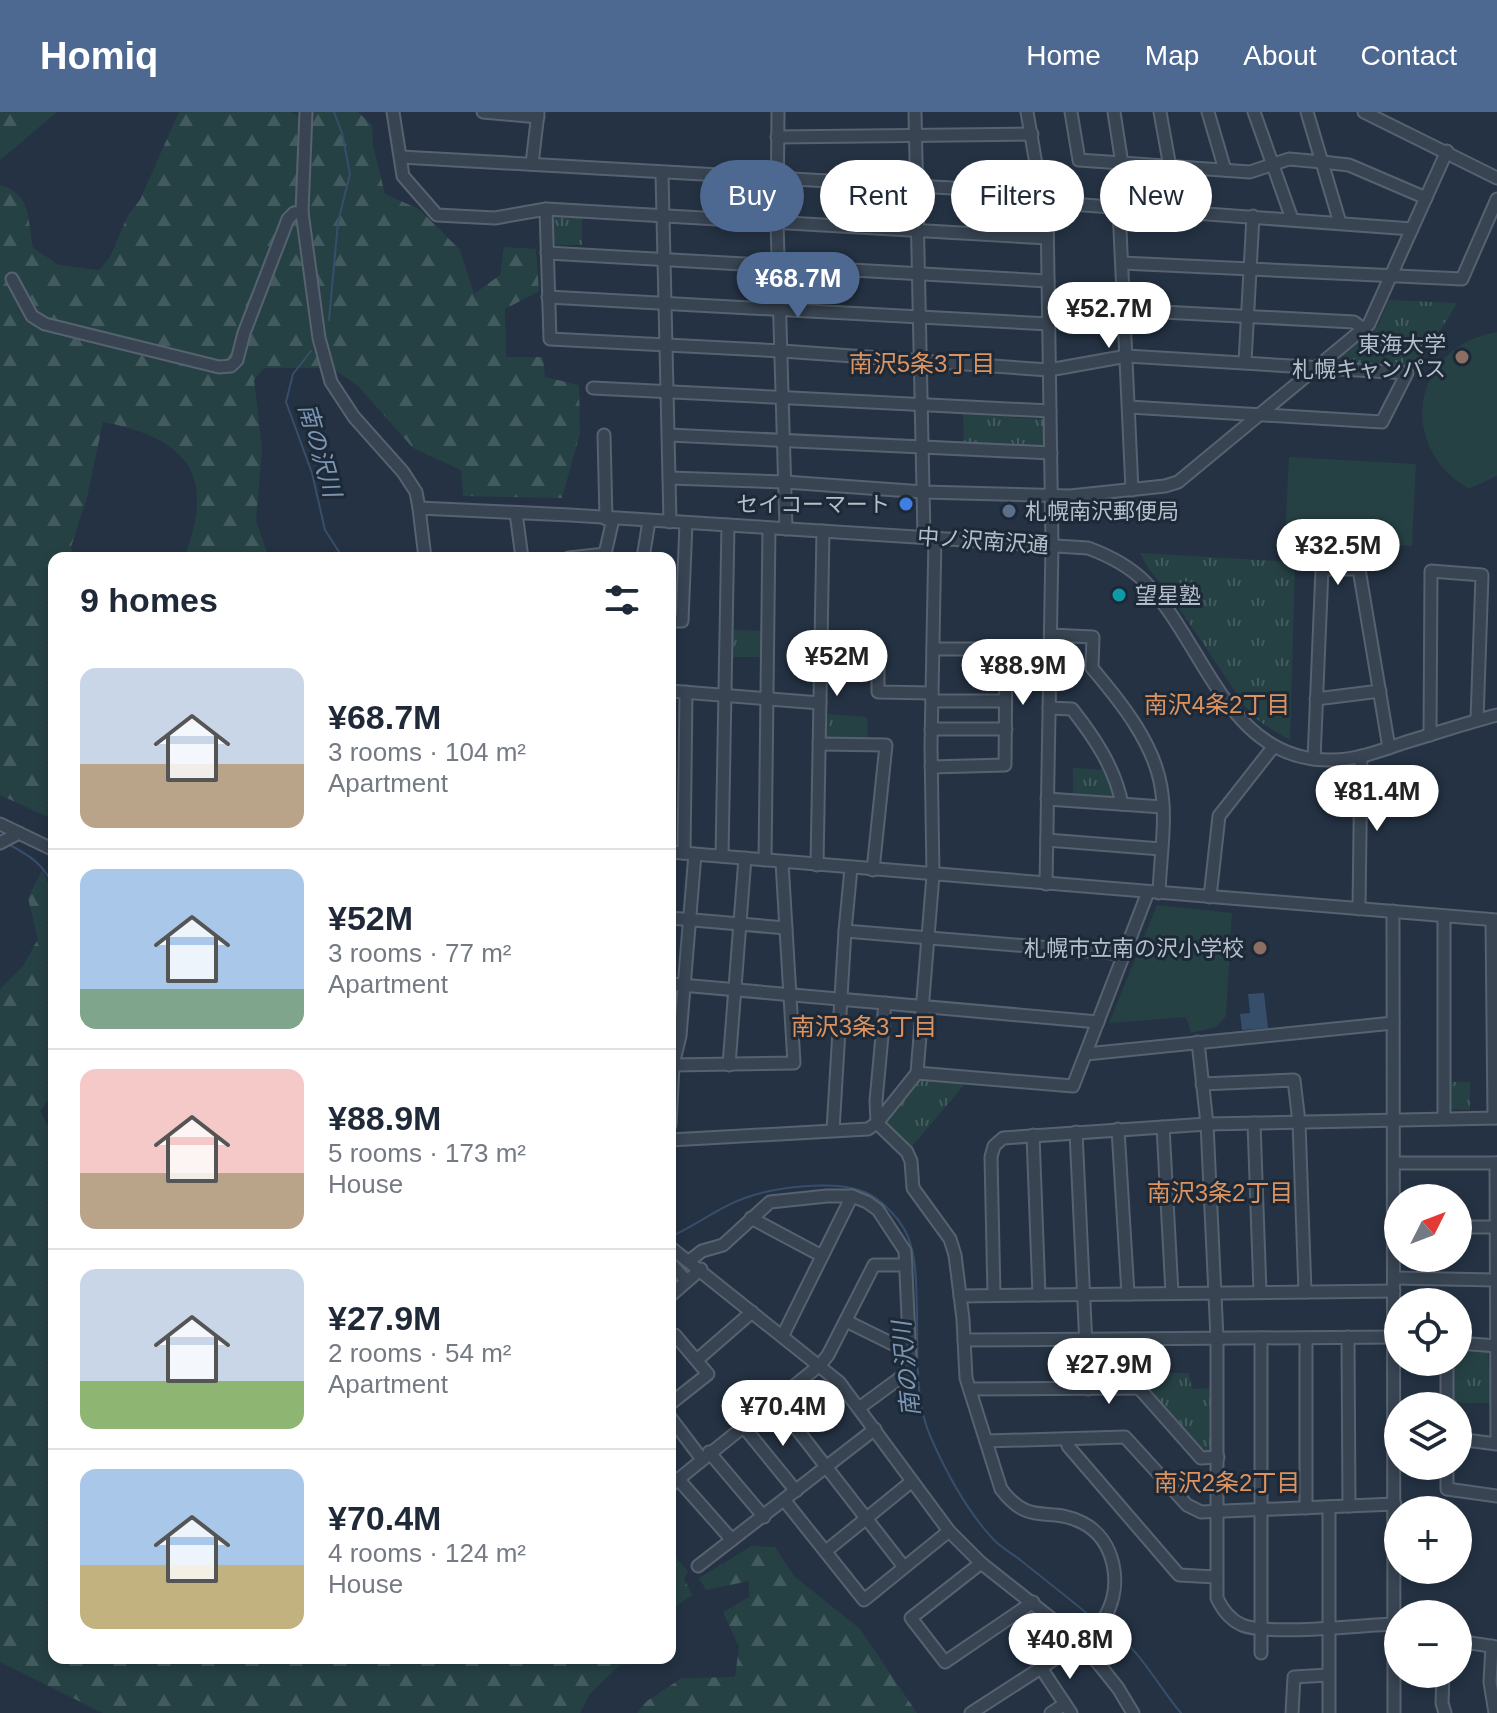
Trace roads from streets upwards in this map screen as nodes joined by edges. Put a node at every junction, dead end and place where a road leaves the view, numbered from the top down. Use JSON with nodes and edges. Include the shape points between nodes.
{"nodes":[{"id":1,"x":306,"y":112,"type":"edge"},
{"id":2,"x":393,"y":112,"type":"edge"},
{"id":3,"x":483,"y":112,"type":"edge"},
{"id":4,"x":778,"y":112,"type":"edge"},
{"id":5,"x":915,"y":112,"type":"edge"},
{"id":6,"x":1027,"y":112,"type":"edge"},
{"id":7,"x":1071,"y":112,"type":"edge"},
{"id":8,"x":1114,"y":112,"type":"edge"},
{"id":9,"x":1160,"y":112,"type":"edge"},
{"id":10,"x":1208,"y":112,"type":"edge"},
{"id":11,"x":1254,"y":112,"type":"edge"},
{"id":12,"x":1307,"y":112,"type":"edge"},
{"id":13,"x":1364,"y":112,"type":"edge"},
{"id":14,"x":538,"y":115,"type":"edge"},
{"id":15,"x":1032,"y":134,"type":"junction"},
{"id":16,"x":916,"y":135,"type":"junction"},
{"id":17,"x":777,"y":137,"type":"junction"},
{"id":18,"x":1447,"y":151,"type":"junction"},
{"id":19,"x":401,"y":157,"type":"junction"},
{"id":20,"x":777,"y":160,"type":"edge"},
{"id":21,"x":917,"y":160,"type":"edge"},
{"id":22,"x":1036,"y":160,"type":"edge"},
{"id":23,"x":1121,"y":160,"type":"edge"},
{"id":24,"x":1169,"y":160,"type":"edge"},
{"id":25,"x":1100,"y":162,"type":"edge"},
{"id":26,"x":1322,"y":162,"type":"junction"},
{"id":27,"x":532,"y":164,"type":"junction"},
{"id":28,"x":1273,"y":165,"type":"junction"},
{"id":29,"x":1212,"y":169,"type":"edge"},
{"id":30,"x":1225,"y":170,"type":"junction"},
{"id":31,"x":662,"y":173,"type":"junction"},
{"id":32,"x":700,"y":174,"type":"edge"},
{"id":33,"x":1497,"y":178,"type":"edge"},
{"id":34,"x":1426,"y":198,"type":"junction"},
{"id":35,"x":1497,"y":199,"type":"edge"},
{"id":36,"x":546,"y":209,"type":"junction"},
{"id":37,"x":302,"y":212,"type":"junction"},
{"id":38,"x":1212,"y":214,"type":"edge"},
{"id":39,"x":1253,"y":216,"type":"junction"},
{"id":40,"x":663,"y":217,"type":"junction"},
{"id":41,"x":700,"y":219,"type":"edge"},
{"id":42,"x":1292,"y":219,"type":"junction"},
{"id":43,"x":1340,"y":223,"type":"junction"},
{"id":44,"x":1412,"y":229,"type":"junction"},
{"id":45,"x":778,"y":232,"type":"edge"},
{"id":46,"x":919,"y":232,"type":"edge"},
{"id":47,"x":935,"y":232,"type":"edge"},
{"id":48,"x":1047,"y":232,"type":"edge"},
{"id":49,"x":1120,"y":232,"type":"edge"},
{"id":50,"x":1047,"y":238,"type":"junction"},
{"id":51,"x":547,"y":253,"type":"junction"},
{"id":52,"x":664,"y":259,"type":"junction"},
{"id":53,"x":1122,"y":263,"type":"junction"},
{"id":54,"x":780,"y":265,"type":"junction"},
{"id":55,"x":1248,"y":269,"type":"junction"},
{"id":56,"x":919,"y":274,"type":"junction"},
{"id":57,"x":1390,"y":277,"type":"junction"},
{"id":58,"x":12,"y":279,"type":"dead end"},
{"id":59,"x":1048,"y":281,"type":"junction"},
{"id":60,"x":548,"y":297,"type":"junction"},
{"id":61,"x":664,"y":302,"type":"junction"},
{"id":62,"x":780,"y":308,"type":"junction"},
{"id":63,"x":1124,"y":310,"type":"junction"},
{"id":64,"x":1247,"y":316,"type":"junction"},
{"id":65,"x":920,"y":318,"type":"junction"},
{"id":66,"x":1049,"y":324,"type":"junction"},
{"id":67,"x":1363,"y":329,"type":"junction"},
{"id":68,"x":664,"y":345,"type":"junction"},
{"id":69,"x":782,"y":351,"type":"junction"},
{"id":70,"x":1127,"y":356,"type":"junction"},
{"id":71,"x":921,"y":362,"type":"junction"},
{"id":72,"x":1245,"y":362,"type":"junction"},
{"id":73,"x":1318,"y":367,"type":"junction"},
{"id":74,"x":1049,"y":370,"type":"junction"},
{"id":75,"x":593,"y":388,"type":"dead end"},
{"id":76,"x":666,"y":392,"type":"junction"},
{"id":77,"x":783,"y":396,"type":"junction"},
{"id":78,"x":922,"y":404,"type":"junction"},
{"id":79,"x":1129,"y":407,"type":"junction"},
{"id":80,"x":1050,"y":411,"type":"junction"},
{"id":81,"x":1257,"y":417,"type":"junction"},
{"id":82,"x":604,"y":435,"type":"dead end"},
{"id":83,"x":669,"y":435,"type":"junction"},
{"id":84,"x":784,"y":440,"type":"junction"},
{"id":85,"x":923,"y":449,"type":"junction"},
{"id":86,"x":1051,"y":453,"type":"junction"},
{"id":87,"x":670,"y":478,"type":"junction"},
{"id":88,"x":785,"y":482,"type":"junction"},
{"id":89,"x":1132,"y":490,"type":"junction"},
{"id":90,"x":924,"y":492,"type":"junction"},
{"id":91,"x":1051,"y":496,"type":"junction"},
{"id":92,"x":419,"y":508,"type":"junction"},
{"id":93,"x":516,"y":513,"type":"junction"},
{"id":94,"x":609,"y":519,"type":"junction"},
{"id":95,"x":649,"y":521,"type":"junction"},
{"id":96,"x":670,"y":522,"type":"junction"},
{"id":97,"x":686,"y":523,"type":"junction"},
{"id":98,"x":728,"y":525,"type":"junction"},
{"id":99,"x":769,"y":528,"type":"junction"},
{"id":100,"x":786,"y":529,"type":"junction"},
{"id":101,"x":823,"y":531,"type":"junction"},
{"id":102,"x":930,"y":537,"type":"junction"},
{"id":103,"x":1052,"y":545,"type":"junction"},
{"id":104,"x":424,"y":552,"type":"edge"},
{"id":105,"x":521,"y":552,"type":"edge"},
{"id":106,"x":605,"y":552,"type":"edge"},
{"id":107,"x":644,"y":552,"type":"edge"},
{"id":108,"x":676,"y":621,"type":"edge"},
{"id":109,"x":1051,"y":635,"type":"junction"},
{"id":110,"x":933,"y":649,"type":"junction"},
{"id":111,"x":878,"y":654,"type":"dead end"},
{"id":112,"x":676,"y":691,"type":"edge"},
{"id":113,"x":1380,"y":691,"type":"junction"},
{"id":114,"x":686,"y":692,"type":"junction"},
{"id":115,"x":725,"y":696,"type":"junction"},
{"id":116,"x":932,"y":697,"type":"junction"},
{"id":117,"x":767,"y":699,"type":"junction"},
{"id":118,"x":1316,"y":699,"type":"junction"},
{"id":119,"x":1005,"y":701,"type":"junction"},
{"id":120,"x":820,"y":703,"type":"junction"},
{"id":121,"x":1049,"y":708,"type":"junction"},
{"id":122,"x":1497,"y":715,"type":"edge"},
{"id":123,"x":1477,"y":720,"type":"junction"},
{"id":124,"x":931,"y":729,"type":"junction"},
{"id":125,"x":1006,"y":729,"type":"junction"},
{"id":126,"x":1430,"y":735,"type":"junction"},
{"id":127,"x":819,"y":744,"type":"junction"},
{"id":128,"x":1274,"y":746,"type":"junction"},
{"id":129,"x":1389,"y":748,"type":"junction"},
{"id":130,"x":1361,"y":756,"type":"junction"},
{"id":131,"x":1314,"y":759,"type":"junction"},
{"id":132,"x":676,"y":766,"type":"edge"},
{"id":133,"x":683,"y":767,"type":"junction"},
{"id":134,"x":931,"y":767,"type":"junction"},
{"id":135,"x":1047,"y":799,"type":"junction"},
{"id":136,"x":1122,"y":804,"type":"junction"},
{"id":137,"x":1163,"y":807,"type":"junction"},
{"id":138,"x":0,"y":824,"type":"edge"},
{"id":139,"x":10,"y":838,"type":"edge"},
{"id":140,"x":1047,"y":840,"type":"junction"},
{"id":141,"x":48,"y":848,"type":"edge"},
{"id":142,"x":1161,"y":849,"type":"junction"},
{"id":143,"x":676,"y":852,"type":"edge"},
{"id":144,"x":689,"y":853,"type":"junction"},
{"id":145,"x":722,"y":856,"type":"junction"},
{"id":146,"x":745,"y":858,"type":"junction"},
{"id":147,"x":765,"y":860,"type":"junction"},
{"id":148,"x":782,"y":862,"type":"junction"},
{"id":149,"x":817,"y":865,"type":"junction"},
{"id":150,"x":851,"y":868,"type":"junction"},
{"id":151,"x":873,"y":870,"type":"junction"},
{"id":152,"x":933,"y":875,"type":"junction"},
{"id":153,"x":1046,"y":884,"type":"junction"},
{"id":154,"x":1153,"y":893,"type":"junction"},
{"id":155,"x":1210,"y":897,"type":"junction"},
{"id":156,"x":1359,"y":909,"type":"junction"},
{"id":157,"x":1393,"y":911,"type":"junction"},
{"id":158,"x":1444,"y":916,"type":"junction"},
{"id":159,"x":676,"y":919,"type":"edge"},
{"id":160,"x":691,"y":920,"type":"junction"},
{"id":161,"x":1494,"y":920,"type":"edge"},
{"id":162,"x":739,"y":924,"type":"junction"},
{"id":163,"x":786,"y":928,"type":"junction"},
{"id":164,"x":845,"y":931,"type":"junction"},
{"id":165,"x":929,"y":938,"type":"junction"},
{"id":166,"x":1124,"y":954,"type":"junction"},
{"id":167,"x":676,"y":985,"type":"edge"},
{"id":168,"x":684,"y":986,"type":"junction"},
{"id":169,"x":733,"y":990,"type":"junction"},
{"id":170,"x":789,"y":994,"type":"junction"},
{"id":171,"x":840,"y":999,"type":"junction"},
{"id":172,"x":885,"y":1003,"type":"junction"},
{"id":173,"x":923,"y":1006,"type":"junction"},
{"id":174,"x":1098,"y":1022,"type":"junction"},
{"id":175,"x":1393,"y":1023,"type":"junction"},
{"id":176,"x":676,"y":1030,"type":"edge"},
{"id":177,"x":1198,"y":1042,"type":"junction"},
{"id":178,"x":1086,"y":1054,"type":"junction"},
{"id":179,"x":676,"y":1065,"type":"edge"},
{"id":180,"x":729,"y":1065,"type":"junction"},
{"id":181,"x":917,"y":1073,"type":"junction"},
{"id":182,"x":1202,"y":1084,"type":"junction"},
{"id":183,"x":1444,"y":1118,"type":"junction"},
{"id":184,"x":1496,"y":1118,"type":"edge"},
{"id":185,"x":1394,"y":1119,"type":"junction"},
{"id":186,"x":1299,"y":1122,"type":"junction"},
{"id":187,"x":877,"y":1123,"type":"junction"},
{"id":188,"x":1254,"y":1123,"type":"junction"},
{"id":189,"x":1207,"y":1124,"type":"junction"},
{"id":190,"x":1163,"y":1127,"type":"junction"},
{"id":191,"x":1118,"y":1129,"type":"junction"},
{"id":192,"x":833,"y":1130,"type":"junction"},
{"id":193,"x":1076,"y":1132,"type":"junction"},
{"id":194,"x":1033,"y":1135,"type":"junction"},
{"id":195,"x":676,"y":1140,"type":"edge"},
{"id":196,"x":1394,"y":1163,"type":"junction"},
{"id":197,"x":1496,"y":1163,"type":"edge"},
{"id":198,"x":1395,"y":1184,"type":"edge"},
{"id":199,"x":852,"y":1196,"type":"junction"},
{"id":200,"x":751,"y":1218,"type":"junction"},
{"id":201,"x":1472,"y":1227,"type":"edge"},
{"id":202,"x":1496,"y":1227,"type":"edge"},
{"id":203,"x":676,"y":1251,"type":"edge"},
{"id":204,"x":822,"y":1256,"type":"junction"},
{"id":205,"x":686,"y":1258,"type":"junction"},
{"id":206,"x":906,"y":1265,"type":"junction"},
{"id":207,"x":676,"y":1269,"type":"edge"},
{"id":208,"x":701,"y":1269,"type":"junction"},
{"id":209,"x":1394,"y":1272,"type":"edge"},
{"id":210,"x":1394,"y":1278,"type":"junction"},
{"id":211,"x":1496,"y":1280,"type":"edge"},
{"id":212,"x":687,"y":1281,"type":"junction"},
{"id":213,"x":1394,"y":1288,"type":"edge"},
{"id":214,"x":676,"y":1291,"type":"edge"},
{"id":215,"x":1384,"y":1291,"type":"edge"},
{"id":216,"x":1260,"y":1292,"type":"junction"},
{"id":217,"x":1305,"y":1292,"type":"junction"},
{"id":218,"x":1172,"y":1293,"type":"junction"},
{"id":219,"x":1215,"y":1293,"type":"junction"},
{"id":220,"x":1084,"y":1294,"type":"junction"},
{"id":221,"x":1128,"y":1294,"type":"junction"},
{"id":222,"x":994,"y":1295,"type":"junction"},
{"id":223,"x":1039,"y":1295,"type":"junction"},
{"id":224,"x":960,"y":1296,"type":"junction"},
{"id":225,"x":752,"y":1312,"type":"junction"},
{"id":226,"x":846,"y":1321,"type":"junction"},
{"id":227,"x":783,"y":1335,"type":"junction"},
{"id":228,"x":676,"y":1336,"type":"edge"},
{"id":229,"x":1348,"y":1337,"type":"junction"},
{"id":230,"x":1384,"y":1337,"type":"edge"},
{"id":231,"x":1217,"y":1338,"type":"junction"},
{"id":232,"x":1261,"y":1338,"type":"junction"},
{"id":233,"x":1306,"y":1338,"type":"junction"},
{"id":234,"x":1086,"y":1339,"type":"junction"},
{"id":235,"x":964,"y":1340,"type":"junction"},
{"id":236,"x":1472,"y":1344,"type":"edge"},
{"id":237,"x":1497,"y":1346,"type":"edge"},
{"id":238,"x":909,"y":1352,"type":"junction"},
{"id":239,"x":698,"y":1359,"type":"junction"},
{"id":240,"x":820,"y":1365,"type":"junction"},
{"id":241,"x":970,"y":1389,"type":"junction"},
{"id":242,"x":1088,"y":1389,"type":"junction"},
{"id":243,"x":676,"y":1399,"type":"edge"},
{"id":244,"x":775,"y":1401,"type":"junction"},
{"id":245,"x":859,"y":1408,"type":"junction"},
{"id":246,"x":676,"y":1424,"type":"edge"},
{"id":247,"x":743,"y":1426,"type":"junction"},
{"id":248,"x":875,"y":1429,"type":"junction"},
{"id":249,"x":1067,"y":1439,"type":"junction"},
{"id":250,"x":986,"y":1441,"type":"junction"},
{"id":251,"x":1472,"y":1441,"type":"edge"},
{"id":252,"x":705,"y":1455,"type":"junction"},
{"id":253,"x":1218,"y":1457,"type":"junction"},
{"id":254,"x":827,"y":1467,"type":"junction"},
{"id":255,"x":676,"y":1480,"type":"edge"},
{"id":256,"x":1447,"y":1480,"type":"edge"},
{"id":257,"x":911,"y":1482,"type":"junction"},
{"id":258,"x":676,"y":1487,"type":"edge"},
{"id":259,"x":796,"y":1491,"type":"junction"},
{"id":260,"x":1497,"y":1496,"type":"edge"},
{"id":261,"x":785,"y":1501,"type":"junction"},
{"id":262,"x":1384,"y":1504,"type":"edge"},
{"id":263,"x":1349,"y":1506,"type":"junction"},
{"id":264,"x":1329,"y":1507,"type":"junction"},
{"id":265,"x":1306,"y":1508,"type":"junction"},
{"id":266,"x":1261,"y":1510,"type":"junction"},
{"id":267,"x":1218,"y":1512,"type":"junction"},
{"id":268,"x":764,"y":1517,"type":"junction"},
{"id":269,"x":867,"y":1519,"type":"junction"},
{"id":270,"x":949,"y":1531,"type":"junction"},
{"id":271,"x":732,"y":1540,"type":"junction"},
{"id":272,"x":826,"y":1551,"type":"junction"},
{"id":273,"x":981,"y":1563,"type":"junction"},
{"id":274,"x":698,"y":1566,"type":"dead end"},
{"id":275,"x":904,"y":1567,"type":"junction"},
{"id":276,"x":1216,"y":1577,"type":"junction"},
{"id":277,"x":1033,"y":1602,"type":"junction"},
{"id":278,"x":1328,"y":1627,"type":"junction"},
{"id":279,"x":1384,"y":1630,"type":"edge"},
{"id":280,"x":1262,"y":1631,"type":"junction"},
{"id":281,"x":1081,"y":1642,"type":"junction"},
{"id":282,"x":1472,"y":1643,"type":"edge"},
{"id":283,"x":1495,"y":1646,"type":"edge"},
{"id":284,"x":1261,"y":1653,"type":"dead end"},
{"id":285,"x":1041,"y":1668,"type":"junction"},
{"id":286,"x":1328,"y":1675,"type":"junction"},
{"id":287,"x":1394,"y":1688,"type":"edge"},
{"id":288,"x":1443,"y":1688,"type":"edge"},
{"id":289,"x":1068,"y":1708,"type":"edge"},
{"id":290,"x":971,"y":1713,"type":"edge"},
{"id":291,"x":1051,"y":1713,"type":"edge"},
{"id":292,"x":1133,"y":1713,"type":"edge"},
{"id":293,"x":1292,"y":1713,"type":"edge"},
{"id":294,"x":1329,"y":1713,"type":"edge"},
{"id":295,"x":1394,"y":1713,"type":"edge"},
{"id":296,"x":1445,"y":1713,"type":"edge"},
{"id":297,"x":1495,"y":1713,"type":"edge"}],
"edges":[{"from":1,"to":37,"type":"street"},
{"from":2,"to":19,"type":"street"},
{"from":3,"to":14,"type":"street"},
{"from":4,"to":17,"type":"street"},
{"from":5,"to":16,"type":"street"},
{"from":6,"to":15,"type":"street"},
{"from":7,"to":25,"type":"street","via":[[1079,160]]},
{"from":8,"to":23,"type":"street"},
{"from":9,"to":24,"type":"street"},
{"from":10,"to":30,"type":"street"},
{"from":11,"to":28,"type":"street"},
{"from":12,"to":26,"type":"street"},
{"from":13,"to":18,"type":"street"},
{"from":14,"to":27,"type":"street"},
{"from":15,"to":16,"type":"street"},
{"from":15,"to":22,"type":"street"},
{"from":16,"to":17,"type":"street"},
{"from":16,"to":21,"type":"street"},
{"from":17,"to":20,"type":"street"},
{"from":18,"to":33,"type":"street"},
{"from":18,"to":34,"type":"street"},
{"from":19,"to":27,"type":"street"},
{"from":19,"to":36,"type":"street","via":[[403,176],[437,215],[495,218]]},
{"from":26,"to":28,"type":"street","via":[[1289,159]]},
{"from":26,"to":34,"type":"street","via":[[1349,165]]},
{"from":26,"to":43,"type":"street"},
{"from":27,"to":31,"type":"street"},
{"from":28,"to":30,"type":"street","via":[[1250,172]]},
{"from":28,"to":42,"type":"street"},
{"from":29,"to":30,"type":"street"},
{"from":31,"to":32,"type":"street"},
{"from":31,"to":40,"type":"street"},
{"from":34,"to":44,"type":"street"},
{"from":35,"to":57,"type":"street","via":[[1462,279]]},
{"from":36,"to":40,"type":"street"},
{"from":36,"to":51,"type":"street"},
{"from":37,"to":58,"type":"street","via":[[288,219],[231,366],[45,324],[32,316]]},
{"from":37,"to":92,"type":"street","via":[[319,338],[331,382],[403,472]]},
{"from":38,"to":39,"type":"street"},
{"from":39,"to":42,"type":"street"},
{"from":39,"to":55,"type":"street"},
{"from":40,"to":41,"type":"street"},
{"from":40,"to":52,"type":"street"},
{"from":42,"to":43,"type":"street"},
{"from":43,"to":44,"type":"street"},
{"from":44,"to":57,"type":"street"},
{"from":45,"to":54,"type":"street"},
{"from":46,"to":56,"type":"street"},
{"from":47,"to":50,"type":"street"},
{"from":48,"to":50,"type":"street"},
{"from":49,"to":53,"type":"street"},
{"from":50,"to":59,"type":"street"},
{"from":51,"to":52,"type":"street"},
{"from":51,"to":60,"type":"street"},
{"from":52,"to":54,"type":"street"},
{"from":52,"to":61,"type":"street"},
{"from":53,"to":55,"type":"street"},
{"from":53,"to":63,"type":"street"},
{"from":54,"to":56,"type":"street"},
{"from":54,"to":62,"type":"street"},
{"from":55,"to":57,"type":"street"},
{"from":55,"to":64,"type":"street"},
{"from":56,"to":59,"type":"street"},
{"from":56,"to":65,"type":"street"},
{"from":57,"to":67,"type":"street"},
{"from":59,"to":66,"type":"street"},
{"from":60,"to":61,"type":"street"},
{"from":60,"to":68,"type":"street","via":[[550,339]]},
{"from":61,"to":62,"type":"street"},
{"from":61,"to":68,"type":"street"},
{"from":62,"to":65,"type":"street"},
{"from":62,"to":69,"type":"street"},
{"from":63,"to":64,"type":"street"},
{"from":63,"to":70,"type":"street"},
{"from":64,"to":67,"type":"street","via":[[1354,322]]},
{"from":64,"to":72,"type":"street"},
{"from":65,"to":66,"type":"street"},
{"from":65,"to":71,"type":"street"},
{"from":66,"to":74,"type":"street"},
{"from":67,"to":73,"type":"street"},
{"from":68,"to":69,"type":"street"},
{"from":68,"to":76,"type":"street"},
{"from":69,"to":71,"type":"street"},
{"from":69,"to":77,"type":"street"},
{"from":70,"to":72,"type":"street"},
{"from":70,"to":74,"type":"street"},
{"from":70,"to":79,"type":"street"},
{"from":71,"to":74,"type":"street"},
{"from":71,"to":78,"type":"street"},
{"from":72,"to":73,"type":"street"},
{"from":73,"to":81,"type":"street"},
{"from":73,"to":81,"type":"street","via":[[1407,373],[1382,422]]},
{"from":74,"to":80,"type":"street"},
{"from":75,"to":76,"type":"street"},
{"from":76,"to":77,"type":"street"},
{"from":76,"to":83,"type":"street"},
{"from":77,"to":78,"type":"street"},
{"from":77,"to":84,"type":"street"},
{"from":78,"to":80,"type":"street"},
{"from":78,"to":85,"type":"street"},
{"from":79,"to":81,"type":"street"},
{"from":79,"to":89,"type":"street"},
{"from":80,"to":86,"type":"street"},
{"from":81,"to":89,"type":"street","via":[[1178,482]]},
{"from":82,"to":94,"type":"street"},
{"from":83,"to":84,"type":"street"},
{"from":83,"to":87,"type":"street"},
{"from":84,"to":85,"type":"street"},
{"from":84,"to":88,"type":"street"},
{"from":85,"to":86,"type":"street"},
{"from":85,"to":90,"type":"street"},
{"from":86,"to":91,"type":"street"},
{"from":87,"to":88,"type":"street"},
{"from":87,"to":96,"type":"street"},
{"from":88,"to":90,"type":"street"},
{"from":88,"to":100,"type":"street"},
{"from":89,"to":91,"type":"street"},
{"from":90,"to":91,"type":"street"},
{"from":90,"to":102,"type":"street"},
{"from":91,"to":103,"type":"street"},
{"from":92,"to":93,"type":"street","name":"中ノ沢南沢通"},
{"from":92,"to":104,"type":"street"},
{"from":93,"to":94,"type":"street","name":"中ノ沢南沢通"},
{"from":93,"to":105,"type":"street"},
{"from":94,"to":95,"type":"street","name":"中ノ沢南沢通"},
{"from":94,"to":106,"type":"street"},
{"from":95,"to":96,"type":"street","name":"中ノ沢南沢通"},
{"from":95,"to":107,"type":"street"},
{"from":96,"to":97,"type":"street","name":"中ノ沢南沢通"},
{"from":97,"to":98,"type":"street","name":"中ノ沢南沢通"},
{"from":97,"to":108,"type":"street","via":[[682,621]]},
{"from":98,"to":99,"type":"street","name":"中ノ沢南沢通"},
{"from":98,"to":115,"type":"street"},
{"from":99,"to":100,"type":"street","name":"中ノ沢南沢通"},
{"from":99,"to":117,"type":"street"},
{"from":100,"to":101,"type":"street","name":"中ノ沢南沢通"},
{"from":101,"to":102,"type":"street","name":"中ノ沢南沢通"},
{"from":101,"to":120,"type":"street"},
{"from":102,"to":103,"type":"street","name":"中ノ沢南沢通"},
{"from":102,"to":110,"type":"street"},
{"from":103,"to":109,"type":"street"},
{"from":103,"to":128,"type":"street","name":"中ノ沢南沢通","via":[[1110,556],[1139,577],[1233,710]]},
{"from":109,"to":121,"type":"street"},
{"from":109,"to":137,"type":"street","via":[[1093,637],[1092,668],[1152,756]]},
{"from":110,"to":116,"type":"street"},
{"from":110,"to":119,"type":"street","via":[[1006,649]]},
{"from":111,"to":116,"type":"street","via":[[878,692]]},
{"from":112,"to":114,"type":"street"},
{"from":113,"to":118,"type":"street"},
{"from":113,"to":118,"type":"street","via":[[1359,569],[1322,569]]},
{"from":113,"to":129,"type":"street"},
{"from":114,"to":115,"type":"street"},
{"from":114,"to":133,"type":"street"},
{"from":115,"to":117,"type":"street"},
{"from":115,"to":145,"type":"street"},
{"from":116,"to":119,"type":"street"},
{"from":116,"to":124,"type":"street"},
{"from":117,"to":120,"type":"street"},
{"from":117,"to":147,"type":"street"},
{"from":118,"to":131,"type":"street"},
{"from":119,"to":125,"type":"street"},
{"from":120,"to":127,"type":"street"},
{"from":121,"to":135,"type":"street"},
{"from":121,"to":136,"type":"street","via":[[1072,709],[1089,731]]},
{"from":122,"to":123,"type":"street","name":"中ノ沢南沢通"},
{"from":123,"to":126,"type":"street","name":"中ノ沢南沢通"},
{"from":123,"to":126,"type":"street","via":[[1482,575],[1431,571]]},
{"from":124,"to":125,"type":"street"},
{"from":124,"to":134,"type":"street"},
{"from":125,"to":134,"type":"street","via":[[1005,765]]},
{"from":126,"to":129,"type":"street","name":"中ノ沢南沢通"},
{"from":127,"to":149,"type":"street"},
{"from":127,"to":151,"type":"street","via":[[886,745]]},
{"from":128,"to":131,"type":"street","name":"中ノ沢南沢通"},
{"from":128,"to":155,"type":"street","via":[[1219,816]]},
{"from":129,"to":130,"type":"street","name":"中ノ沢南沢通"},
{"from":130,"to":131,"type":"street","name":"中ノ沢南沢通"},
{"from":130,"to":156,"type":"street"},
{"from":132,"to":133,"type":"street"},
{"from":133,"to":144,"type":"street"},
{"from":134,"to":152,"type":"street"},
{"from":135,"to":136,"type":"street"},
{"from":135,"to":140,"type":"street"},
{"from":136,"to":137,"type":"street"},
{"from":137,"to":142,"type":"street"},
{"from":138,"to":139,"type":"street"},
{"from":139,"to":141,"type":"street"},
{"from":140,"to":142,"type":"street"},
{"from":140,"to":153,"type":"street"},
{"from":142,"to":154,"type":"street"},
{"from":143,"to":144,"type":"street"},
{"from":144,"to":145,"type":"street"},
{"from":144,"to":160,"type":"street"},
{"from":145,"to":146,"type":"street"},
{"from":146,"to":147,"type":"street"},
{"from":146,"to":162,"type":"street"},
{"from":147,"to":148,"type":"street"},
{"from":148,"to":149,"type":"street"},
{"from":148,"to":163,"type":"street"},
{"from":149,"to":150,"type":"street"},
{"from":150,"to":151,"type":"street"},
{"from":150,"to":164,"type":"street"},
{"from":151,"to":152,"type":"street"},
{"from":152,"to":153,"type":"street"},
{"from":152,"to":165,"type":"street"},
{"from":153,"to":154,"type":"street"},
{"from":154,"to":155,"type":"street"},
{"from":154,"to":166,"type":"street"},
{"from":155,"to":156,"type":"street"},
{"from":156,"to":157,"type":"street"},
{"from":157,"to":158,"type":"street"},
{"from":157,"to":175,"type":"street"},
{"from":158,"to":161,"type":"street"},
{"from":158,"to":183,"type":"street"},
{"from":159,"to":160,"type":"street"},
{"from":160,"to":162,"type":"street"},
{"from":160,"to":168,"type":"street"},
{"from":161,"to":184,"type":"street"},
{"from":162,"to":163,"type":"street"},
{"from":162,"to":169,"type":"street"},
{"from":163,"to":170,"type":"street"},
{"from":164,"to":165,"type":"street"},
{"from":164,"to":171,"type":"street"},
{"from":165,"to":166,"type":"street"},
{"from":165,"to":173,"type":"street"},
{"from":166,"to":174,"type":"street"},
{"from":167,"to":168,"type":"street"},
{"from":168,"to":169,"type":"street"},
{"from":168,"to":176,"type":"street"},
{"from":169,"to":170,"type":"street"},
{"from":169,"to":180,"type":"street"},
{"from":170,"to":171,"type":"street"},
{"from":170,"to":180,"type":"street","via":[[794,1063]]},
{"from":171,"to":172,"type":"street"},
{"from":171,"to":192,"type":"street"},
{"from":172,"to":173,"type":"street"},
{"from":172,"to":187,"type":"street"},
{"from":173,"to":174,"type":"street"},
{"from":173,"to":181,"type":"street"},
{"from":174,"to":178,"type":"street"},
{"from":175,"to":177,"type":"street"},
{"from":175,"to":185,"type":"street"},
{"from":177,"to":178,"type":"street"},
{"from":177,"to":182,"type":"street"},
{"from":178,"to":181,"type":"street","via":[[1073,1086]]},
{"from":179,"to":180,"type":"street"},
{"from":181,"to":187,"type":"street"},
{"from":182,"to":186,"type":"street","via":[[1294,1080]]},
{"from":182,"to":189,"type":"street"},
{"from":183,"to":184,"type":"street"},
{"from":183,"to":185,"type":"street"},
{"from":185,"to":186,"type":"street"},
{"from":185,"to":196,"type":"street"},
{"from":186,"to":188,"type":"street"},
{"from":186,"to":217,"type":"street"},
{"from":187,"to":192,"type":"street","via":[[868,1129]]},
{"from":187,"to":224,"type":"street","via":[[907,1152],[913,1188],[950,1239]]},
{"from":188,"to":189,"type":"street"},
{"from":188,"to":216,"type":"street"},
{"from":189,"to":190,"type":"street"},
{"from":189,"to":219,"type":"street"},
{"from":190,"to":191,"type":"street"},
{"from":190,"to":218,"type":"street"},
{"from":191,"to":193,"type":"street"},
{"from":191,"to":221,"type":"street"},
{"from":192,"to":195,"type":"street"},
{"from":193,"to":194,"type":"street"},
{"from":193,"to":220,"type":"street"},
{"from":194,"to":222,"type":"street","via":[[1003,1138],[991,1157]]},
{"from":194,"to":223,"type":"street"},
{"from":196,"to":197,"type":"street"},
{"from":196,"to":198,"type":"street"},
{"from":197,"to":202,"type":"street"},
{"from":199,"to":200,"type":"street","via":[[770,1202]]},
{"from":199,"to":204,"type":"street"},
{"from":199,"to":206,"type":"street","via":[[878,1210],[905,1251]]},
{"from":200,"to":204,"type":"street"},
{"from":200,"to":205,"type":"street","via":[[723,1245]]},
{"from":201,"to":202,"type":"street"},
{"from":202,"to":211,"type":"street"},
{"from":203,"to":205,"type":"street"},
{"from":204,"to":227,"type":"street"},
{"from":205,"to":208,"type":"street"},
{"from":206,"to":226,"type":"street","via":[[874,1265]]},
{"from":206,"to":238,"type":"street"},
{"from":207,"to":212,"type":"street"},
{"from":208,"to":212,"type":"street"},
{"from":208,"to":225,"type":"street"},
{"from":209,"to":210,"type":"street"},
{"from":210,"to":211,"type":"street"},
{"from":210,"to":213,"type":"street"},
{"from":211,"to":237,"type":"street"},
{"from":212,"to":214,"type":"street"},
{"from":215,"to":217,"type":"street"},
{"from":216,"to":217,"type":"street"},
{"from":216,"to":219,"type":"street"},
{"from":218,"to":219,"type":"street"},
{"from":218,"to":221,"type":"street"},
{"from":219,"to":231,"type":"street"},
{"from":220,"to":221,"type":"street"},
{"from":220,"to":223,"type":"street"},
{"from":220,"to":234,"type":"street"},
{"from":222,"to":223,"type":"street"},
{"from":222,"to":224,"type":"street"},
{"from":224,"to":235,"type":"street"},
{"from":225,"to":227,"type":"street"},
{"from":225,"to":239,"type":"street"},
{"from":226,"to":238,"type":"street"},
{"from":226,"to":240,"type":"street"},
{"from":227,"to":240,"type":"street"},
{"from":228,"to":239,"type":"street"},
{"from":229,"to":230,"type":"street"},
{"from":229,"to":233,"type":"street"},
{"from":229,"to":263,"type":"street"},
{"from":231,"to":232,"type":"street"},
{"from":231,"to":234,"type":"street"},
{"from":231,"to":253,"type":"street"},
{"from":232,"to":233,"type":"street"},
{"from":232,"to":266,"type":"street"},
{"from":233,"to":265,"type":"street"},
{"from":234,"to":235,"type":"street"},
{"from":234,"to":242,"type":"street"},
{"from":235,"to":241,"type":"street"},
{"from":236,"to":237,"type":"street"},
{"from":237,"to":251,"type":"street","via":[[1497,1444]]},
{"from":238,"to":245,"type":"street","via":[[904,1375]]},
{"from":239,"to":243,"type":"street","via":[[708,1374]]},
{"from":240,"to":244,"type":"street"},
{"from":240,"to":245,"type":"street"},
{"from":241,"to":242,"type":"street"},
{"from":241,"to":250,"type":"street"},
{"from":242,"to":253,"type":"street","via":[[1139,1388],[1201,1458]]},
{"from":244,"to":247,"type":"street"},
{"from":244,"to":254,"type":"street"},
{"from":245,"to":248,"type":"street"},
{"from":246,"to":252,"type":"street"},
{"from":247,"to":252,"type":"street"},
{"from":247,"to":259,"type":"street"},
{"from":248,"to":254,"type":"street"},
{"from":248,"to":257,"type":"street"},
{"from":249,"to":250,"type":"street"},
{"from":249,"to":267,"type":"street","via":[[1125,1437],[1187,1505]]},
{"from":249,"to":276,"type":"street","via":[[1179,1575]]},
{"from":250,"to":281,"type":"street","via":[[1001,1489],[1011,1503],[1021,1510],[1080,1521],[1108,1547],[1115,1577],[1106,1614]]},
{"from":252,"to":255,"type":"street"},
{"from":252,"to":268,"type":"street"},
{"from":253,"to":267,"type":"street"},
{"from":254,"to":259,"type":"street"},
{"from":254,"to":269,"type":"street"},
{"from":256,"to":260,"type":"street","via":[[1447,1489]]},
{"from":257,"to":269,"type":"street"},
{"from":257,"to":270,"type":"street"},
{"from":258,"to":271,"type":"street"},
{"from":259,"to":261,"type":"street"},
{"from":261,"to":268,"type":"street"},
{"from":261,"to":272,"type":"street"},
{"from":262,"to":263,"type":"street"},
{"from":263,"to":264,"type":"street"},
{"from":264,"to":265,"type":"street"},
{"from":264,"to":278,"type":"street"},
{"from":265,"to":266,"type":"street"},
{"from":266,"to":267,"type":"street"},
{"from":266,"to":280,"type":"street"},
{"from":267,"to":276,"type":"street"},
{"from":268,"to":271,"type":"street"},
{"from":269,"to":272,"type":"street"},
{"from":269,"to":275,"type":"street"},
{"from":270,"to":273,"type":"street"},
{"from":270,"to":275,"type":"street"},
{"from":271,"to":274,"type":"street"},
{"from":272,"to":275,"type":"street","via":[[864,1600]]},
{"from":273,"to":277,"type":"street"},
{"from":273,"to":277,"type":"street","via":[[911,1618],[945,1662]]},
{"from":276,"to":280,"type":"street","via":[[1222,1608],[1235,1621]]},
{"from":277,"to":281,"type":"street"},
{"from":278,"to":279,"type":"street"},
{"from":278,"to":280,"type":"street"},
{"from":278,"to":286,"type":"street"},
{"from":280,"to":284,"type":"street"},
{"from":281,"to":285,"type":"street"},
{"from":281,"to":292,"type":"street"},
{"from":282,"to":283,"type":"street"},
{"from":283,"to":297,"type":"street","via":[[1490,1682]]},
{"from":285,"to":289,"type":"street"},
{"from":285,"to":290,"type":"street"},
{"from":286,"to":293,"type":"street","via":[[1294,1677]]},
{"from":286,"to":294,"type":"street"},
{"from":287,"to":295,"type":"street"},
{"from":288,"to":296,"type":"street"},
{"from":289,"to":291,"type":"street"}]}
